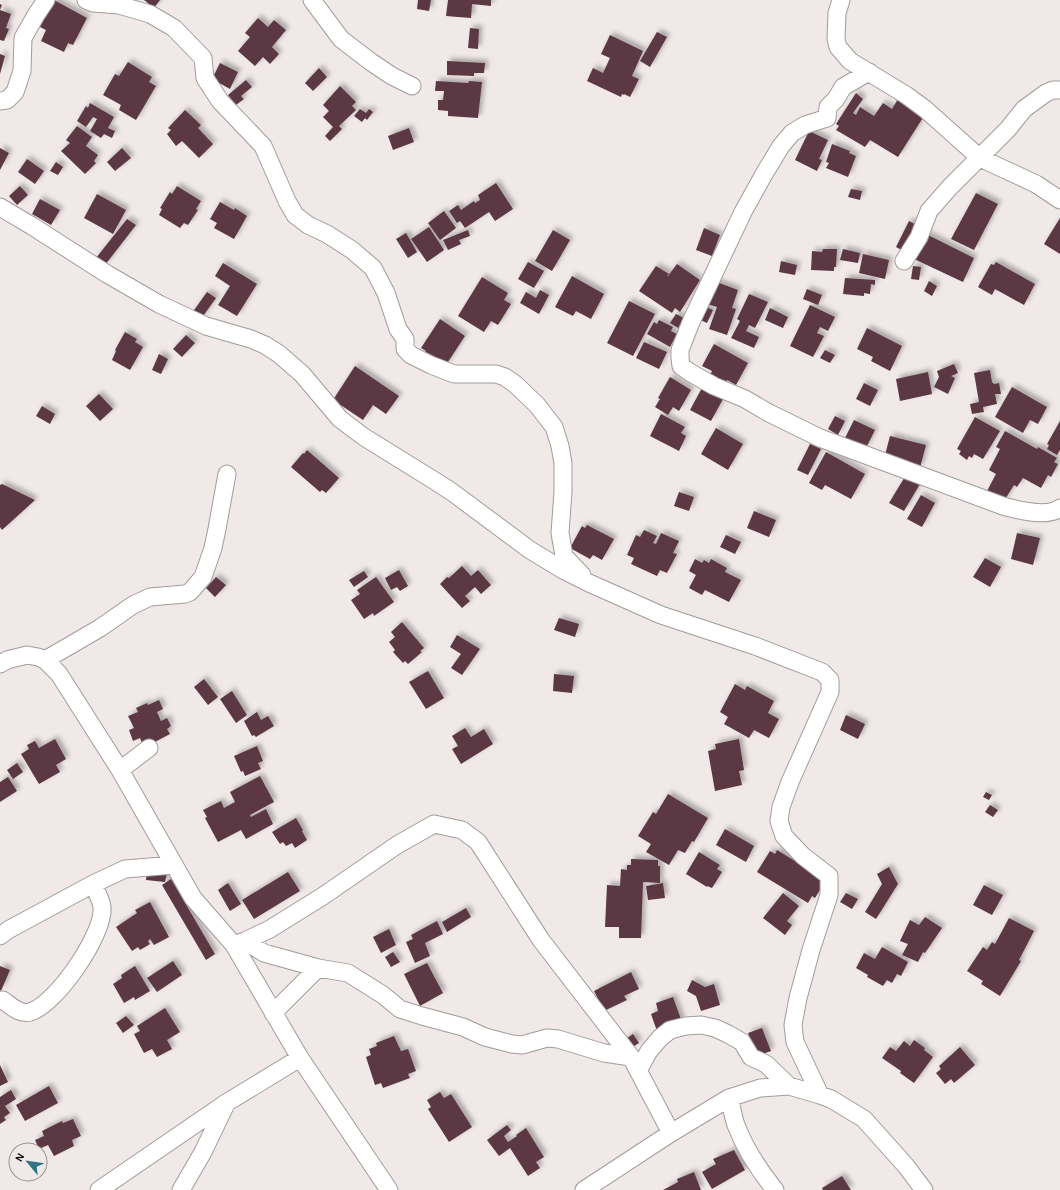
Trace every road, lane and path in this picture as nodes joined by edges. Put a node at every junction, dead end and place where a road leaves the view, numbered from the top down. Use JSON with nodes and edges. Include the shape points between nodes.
{"nodes":[{"id":1,"x":46,"y":0,"type":"edge"},
{"id":2,"x":86,"y":0,"type":"edge"},
{"id":3,"x":312,"y":0,"type":"edge"},
{"id":4,"x":841,"y":0,"type":"edge"},
{"id":5,"x":869,"y":72,"type":"junction"},
{"id":6,"x":412,"y":86,"type":"dead end"},
{"id":7,"x":1060,"y":90,"type":"edge"},
{"id":8,"x":0,"y":101,"type":"edge"},
{"id":9,"x":980,"y":158,"type":"junction"},
{"id":10,"x":1060,"y":200,"type":"edge"},
{"id":11,"x":0,"y":207,"type":"edge"},
{"id":12,"x":904,"y":261,"type":"dead end"},
{"id":13,"x":227,"y":474,"type":"dead end"},
{"id":14,"x":1060,"y":508,"type":"edge"},
{"id":15,"x":589,"y":583,"type":"junction"},
{"id":16,"x":45,"y":660,"type":"junction"},
{"id":17,"x":0,"y":664,"type":"edge"},
{"id":18,"x":148,"y":748,"type":"dead end"},
{"id":19,"x":120,"y":770,"type":"junction"},
{"id":20,"x":174,"y":865,"type":"junction"},
{"id":21,"x":93,"y":884,"type":"junction"},
{"id":22,"x":0,"y":936,"type":"edge"},
{"id":23,"x":239,"y":943,"type":"junction"},
{"id":24,"x":318,"y":968,"type":"junction"},
{"id":25,"x":3,"y":1000,"type":"dead end"},
{"id":26,"x":273,"y":1013,"type":"junction"},
{"id":27,"x":300,"y":1058,"type":"junction"},
{"id":28,"x":635,"y":1064,"type":"junction"},
{"id":29,"x":789,"y":1086,"type":"junction"},
{"id":30,"x":820,"y":1095,"type":"junction"},
{"id":31,"x":729,"y":1098,"type":"junction"},
{"id":32,"x":226,"y":1103,"type":"junction"},
{"id":33,"x":671,"y":1133,"type":"junction"},
{"id":34,"x":99,"y":1190,"type":"edge"},
{"id":35,"x":181,"y":1190,"type":"edge"},
{"id":36,"x":389,"y":1190,"type":"edge"},
{"id":37,"x":584,"y":1190,"type":"edge"},
{"id":38,"x":774,"y":1190,"type":"edge"},
{"id":39,"x":924,"y":1190,"type":"edge"}],
"edges":[{"from":1,"to":8,"type":"street","via":[[23,38],[22,71],[15,92],[7,100]]},
{"from":2,"to":15,"type":"street","via":[[119,5],[150,14],[174,28],[203,58],[205,78],[220,101],[263,146],[286,201],[295,215],[352,250],[373,268],[386,293],[404,339],[405,349],[411,355],[454,374],[496,374],[505,377],[537,405],[554,427],[560,446],[563,463],[560,533],[564,556]]},
{"from":3,"to":6,"type":"street","via":[[342,39],[371,62]]},
{"from":4,"to":5,"type":"street","via":[[837,13],[838,47],[850,61]]},
{"from":5,"to":9,"type":"street","via":[[925,109]]},
{"from":5,"to":14,"type":"street","via":[[843,87],[828,107],[827,118],[805,125],[792,133],[781,146],[743,212],[691,322],[680,350],[682,366],[714,386],[820,438],[867,456],[1020,511],[1044,513]]},
{"from":7,"to":9,"type":"street","via":[[1046,93],[1031,103]]},
{"from":9,"to":10,"type":"street","via":[[1036,184]]},
{"from":9,"to":12,"type":"street","via":[[929,211],[919,237]]},
{"from":11,"to":15,"type":"street","via":[[159,304],[206,326],[265,345],[302,374],[340,419],[364,437],[452,492],[530,550]]},
{"from":13,"to":16,"type":"street","via":[[213,548],[203,577],[190,592],[150,597]]},
{"from":15,"to":30,"type":"street","via":[[661,615],[755,646],[822,672],[830,680],[830,692],[790,782],[779,821],[784,836],[803,856],[829,876],[829,895],[807,964],[793,1025],[795,1042]]},
{"from":16,"to":17,"type":"street","via":[[27,655]]},
{"from":16,"to":19,"type":"street","via":[[59,674]]},
{"from":18,"to":19,"type":"street"},
{"from":19,"to":20,"type":"street"},
{"from":20,"to":21,"type":"street","via":[[125,869]]},
{"from":20,"to":23,"type":"street","via":[[193,898]]},
{"from":21,"to":22,"type":"street"},
{"from":21,"to":25,"type":"street","via":[[102,906],[100,920],[81,962],[58,993],[41,1007],[30,1012],[19,1011]]},
{"from":23,"to":24,"type":"street"},
{"from":23,"to":26,"type":"street"},
{"from":23,"to":28,"type":"street","via":[[277,925],[397,845],[434,824],[462,830],[478,842],[541,940]]},
{"from":24,"to":26,"type":"street"},
{"from":24,"to":28,"type":"street","via":[[348,973],[400,1009],[463,1027],[485,1037],[522,1045],[547,1038],[558,1039]]},
{"from":26,"to":27,"type":"street"},
{"from":27,"to":32,"type":"street"},
{"from":27,"to":36,"type":"street"},
{"from":28,"to":29,"type":"street","via":[[670,1030],[701,1025],[715,1028],[742,1042],[751,1057],[766,1064]]},
{"from":28,"to":33,"type":"street"},
{"from":29,"to":30,"type":"street"},
{"from":29,"to":31,"type":"street","via":[[760,1088]]},
{"from":30,"to":39,"type":"street","via":[[864,1118]]},
{"from":31,"to":33,"type":"street"},
{"from":31,"to":38,"type":"street","via":[[736,1125],[748,1153]]},
{"from":32,"to":34,"type":"street"},
{"from":32,"to":35,"type":"street","via":[[203,1152]]},
{"from":33,"to":37,"type":"street"}]}
